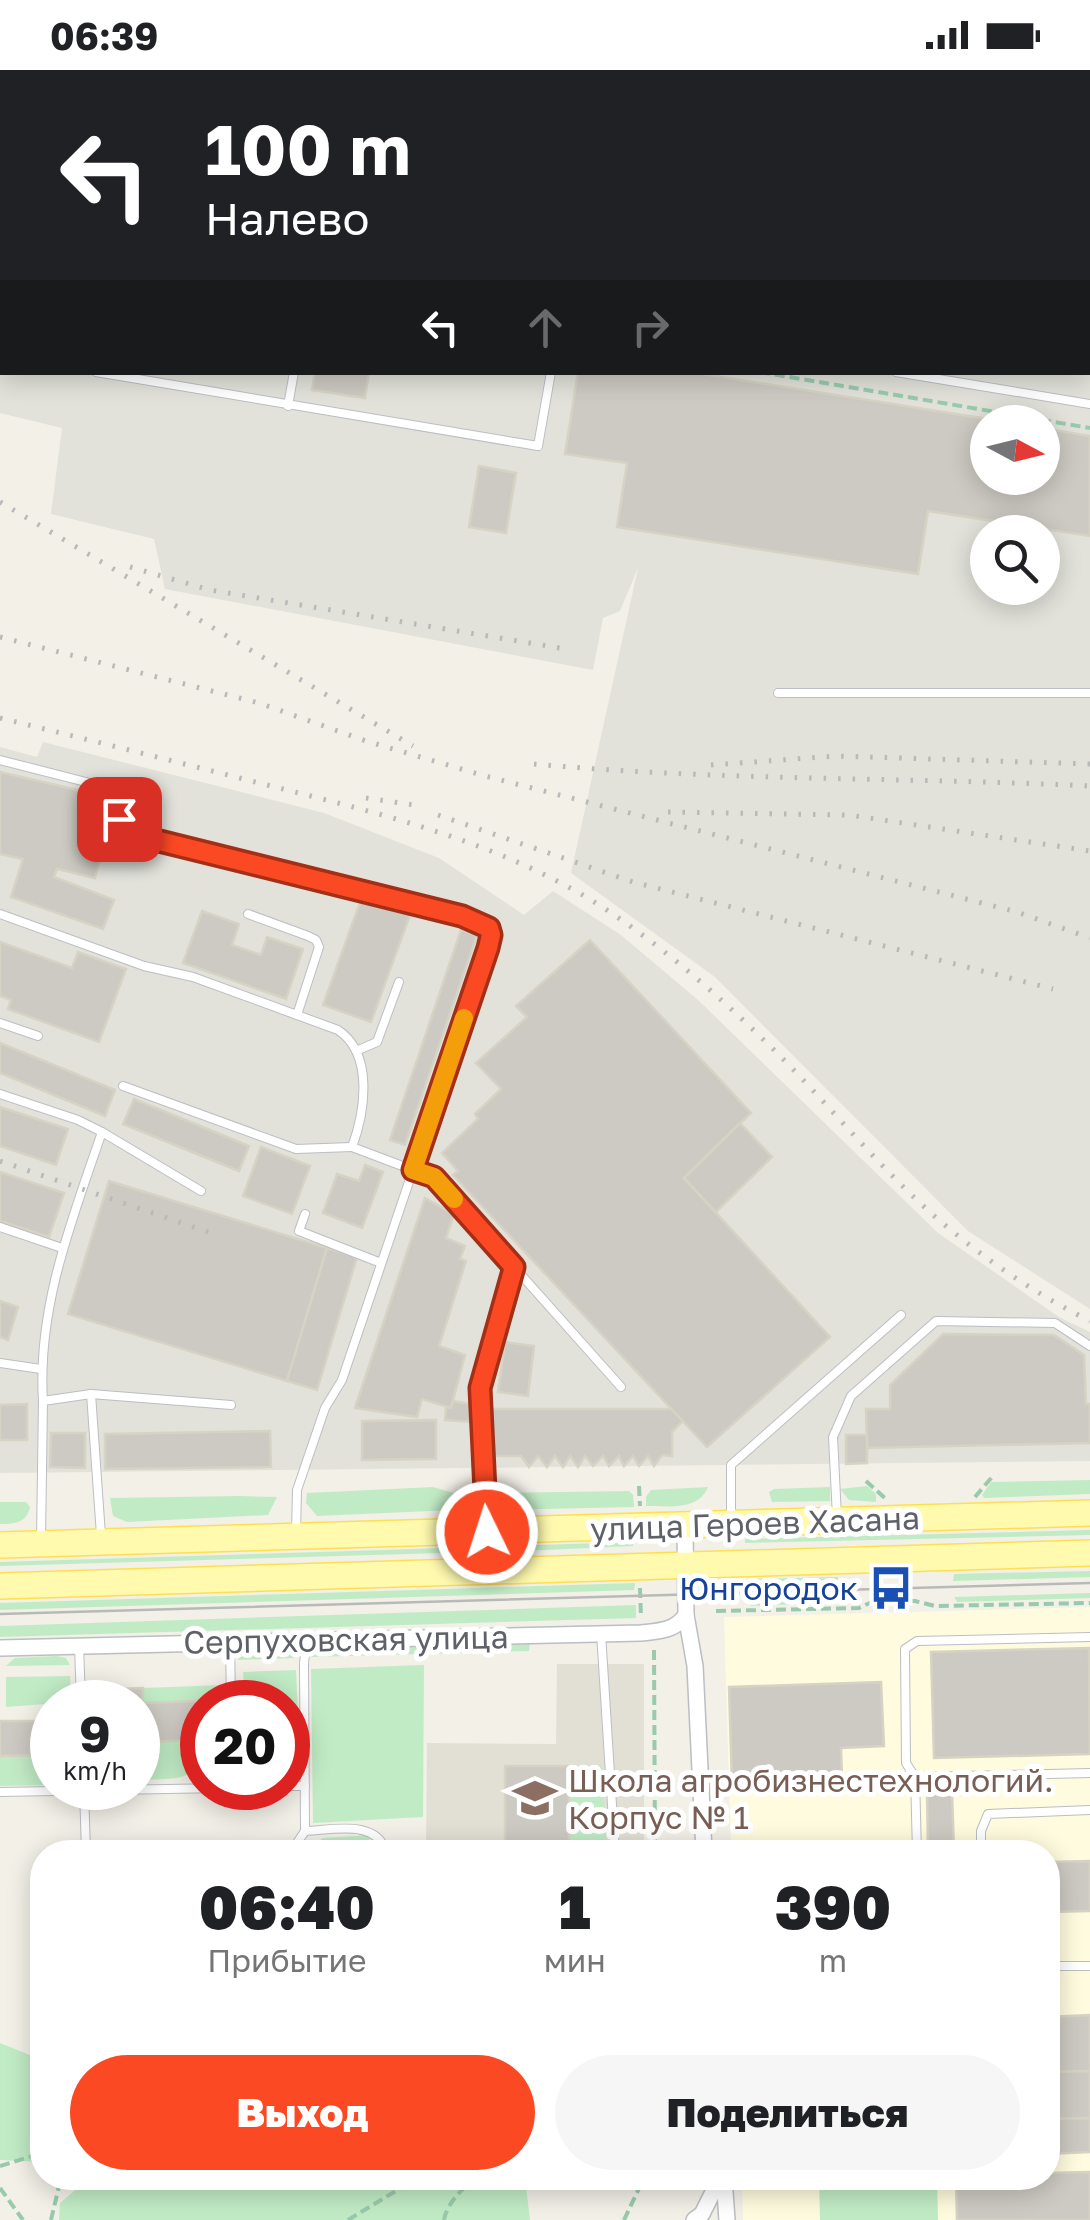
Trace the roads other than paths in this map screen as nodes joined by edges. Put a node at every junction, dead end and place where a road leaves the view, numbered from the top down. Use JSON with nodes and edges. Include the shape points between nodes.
{"nodes":[{"id":1,"x":113,"y":375,"type":"edge"},
{"id":2,"x":293,"y":375,"type":"edge"},
{"id":3,"x":550,"y":375,"type":"edge"},
{"id":4,"x":914,"y":375,"type":"edge"},
{"id":5,"x":1090,"y":404,"type":"edge"},
{"id":6,"x":288,"y":406,"type":"junction"},
{"id":7,"x":778,"y":692,"type":"dead end"},
{"id":8,"x":1090,"y":693,"type":"edge"},
{"id":9,"x":0,"y":760,"type":"edge"},
{"id":10,"x":0,"y":914,"type":"edge"},
{"id":11,"x":248,"y":914,"type":"dead end"},
{"id":12,"x":399,"y":982,"type":"dead end"},
{"id":13,"x":297,"y":1015,"type":"junction"},
{"id":14,"x":0,"y":1023,"type":"edge"},
{"id":15,"x":38,"y":1036,"type":"dead end"},
{"id":16,"x":356,"y":1051,"type":"junction"},
{"id":17,"x":123,"y":1086,"type":"dead end"},
{"id":18,"x":0,"y":1094,"type":"edge"},
{"id":19,"x":102,"y":1132,"type":"junction"},
{"id":20,"x":352,"y":1147,"type":"junction"},
{"id":21,"x":413,"y":1170,"type":"junction"},
{"id":22,"x":201,"y":1192,"type":"dead end"},
{"id":23,"x":305,"y":1214,"type":"dead end"},
{"id":24,"x":0,"y":1228,"type":"edge"},
{"id":25,"x":62,"y":1248,"type":"junction"},
{"id":26,"x":382,"y":1263,"type":"junction"},
{"id":27,"x":514,"y":1267,"type":"junction"},
{"id":28,"x":901,"y":1315,"type":"dead end"},
{"id":29,"x":1090,"y":1346,"type":"edge"},
{"id":30,"x":0,"y":1362,"type":"edge"},
{"id":31,"x":41,"y":1369,"type":"junction"},
{"id":32,"x":621,"y":1387,"type":"dead end"},
{"id":33,"x":91,"y":1394,"type":"junction"},
{"id":34,"x":43,"y":1401,"type":"junction"},
{"id":35,"x":231,"y":1405,"type":"dead end"},
{"id":36,"x":1090,"y":1514,"type":"edge"},
{"id":37,"x":837,"y":1521,"type":"junction"},
{"id":38,"x":731,"y":1524,"type":"junction"},
{"id":39,"x":685,"y":1525,"type":"junction"},
{"id":40,"x":487,"y":1532,"type":"junction"},
{"id":41,"x":296,"y":1536,"type":"junction"},
{"id":42,"x":102,"y":1540,"type":"junction"},
{"id":43,"x":41,"y":1544,"type":"junction"},
{"id":44,"x":0,"y":1545,"type":"edge"},
{"id":45,"x":1090,"y":1553,"type":"edge"},
{"id":46,"x":685,"y":1565,"type":"junction"},
{"id":47,"x":0,"y":1586,"type":"edge"},
{"id":48,"x":686,"y":1616,"type":"junction"},
{"id":49,"x":601,"y":1633,"type":"junction"},
{"id":50,"x":1090,"y":1637,"type":"edge"},
{"id":51,"x":306,"y":1639,"type":"junction"},
{"id":52,"x":230,"y":1641,"type":"junction"},
{"id":53,"x":79,"y":1646,"type":"junction"},
{"id":54,"x":0,"y":1648,"type":"edge"},
{"id":55,"x":80,"y":1680,"type":"edge"},
{"id":56,"x":231,"y":1680,"type":"edge"},
{"id":57,"x":304,"y":1680,"type":"edge"},
{"id":58,"x":1090,"y":1773,"type":"edge"},
{"id":59,"x":915,"y":1777,"type":"junction"},
{"id":60,"x":30,"y":1791,"type":"edge"},
{"id":61,"x":0,"y":1792,"type":"edge"},
{"id":62,"x":85,"y":1810,"type":"edge"},
{"id":63,"x":305,"y":1810,"type":"edge"},
{"id":64,"x":1090,"y":1810,"type":"edge"},
{"id":65,"x":305,"y":1831,"type":"junction"},
{"id":66,"x":86,"y":1840,"type":"edge"},
{"id":67,"x":299,"y":1840,"type":"edge"},
{"id":68,"x":381,"y":1840,"type":"edge"},
{"id":69,"x":614,"y":1840,"type":"edge"},
{"id":70,"x":703,"y":1840,"type":"edge"},
{"id":71,"x":916,"y":1840,"type":"edge"},
{"id":72,"x":981,"y":1840,"type":"edge"},
{"id":73,"x":1060,"y":1966,"type":"edge"},
{"id":74,"x":1090,"y":1966,"type":"edge"},
{"id":75,"x":715,"y":2190,"type":"edge"},
{"id":76,"x":723,"y":2190,"type":"edge"},
{"id":77,"x":694,"y":2220,"type":"edge"},
{"id":78,"x":726,"y":2220,"type":"edge"}],
"edges":[{"from":1,"to":6,"type":"lane"},
{"from":2,"to":6,"type":"lane"},
{"from":3,"to":6,"type":"lane","via":[[538,446]]},
{"from":4,"to":5,"type":"lane"},
{"from":7,"to":8,"type":"lane"},
{"from":9,"to":21,"type":"lane","via":[[121,791],[119,826],[127,833],[489,928],[488,948]]},
{"from":10,"to":13,"type":"lane"},
{"from":11,"to":13,"type":"lane","via":[[316,940]]},
{"from":12,"to":16,"type":"lane","via":[[377,1042]]},
{"from":13,"to":16,"type":"lane","via":[[338,1030]]},
{"from":14,"to":15,"type":"lane"},
{"from":16,"to":20,"type":"lane","via":[[365,1107]]},
{"from":17,"to":20,"type":"lane","via":[[296,1149]]},
{"from":18,"to":19,"type":"lane"},
{"from":19,"to":22,"type":"lane"},
{"from":19,"to":25,"type":"lane"},
{"from":20,"to":21,"type":"lane"},
{"from":21,"to":26,"type":"lane"},
{"from":21,"to":27,"type":"lane","via":[[434,1177]]},
{"from":23,"to":26,"type":"lane","via":[[299,1231]]},
{"from":24,"to":25,"type":"lane"},
{"from":25,"to":31,"type":"lane"},
{"from":26,"to":41,"type":"lane","via":[[297,1490]]},
{"from":27,"to":32,"type":"lane"},
{"from":27,"to":40,"type":"lane","via":[[480,1388]]},
{"from":28,"to":38,"type":"lane","via":[[731,1465]]},
{"from":29,"to":37,"type":"lane","via":[[1056,1323],[936,1321],[852,1396],[834,1437]]},
{"from":30,"to":31,"type":"lane"},
{"from":31,"to":34,"type":"lane"},
{"from":33,"to":34,"type":"lane"},
{"from":33,"to":35,"type":"lane"},
{"from":33,"to":42,"type":"lane"},
{"from":34,"to":43,"type":"lane"},
{"from":36,"to":37,"type":"main road","name":"улица Героев Хасана"},
{"from":37,"to":38,"type":"main road","name":"улица Героев Хасана"},
{"from":38,"to":39,"type":"main road","name":"улица Героев Хасана"},
{"from":39,"to":40,"type":"main road","name":"улица Героев Хасана"},
{"from":39,"to":46,"type":"street"},
{"from":40,"to":41,"type":"main road","name":"улица Героев Хасана"},
{"from":41,"to":42,"type":"main road","name":"улица Героев Хасана"},
{"from":42,"to":43,"type":"main road","name":"улица Героев Хасана"},
{"from":43,"to":44,"type":"main road","name":"улица Героев Хасана"},
{"from":45,"to":46,"type":"main road","name":"улица Героев Хасана"},
{"from":46,"to":47,"type":"main road","name":"улица Героев Хасана"},
{"from":46,"to":48,"type":"street"},
{"from":48,"to":49,"type":"street","name":"Серпуховская улица","via":[[666,1630]]},
{"from":48,"to":70,"type":"street","via":[[696,1666]]},
{"from":49,"to":51,"type":"street","name":"Серпуховская улица"},
{"from":49,"to":69,"type":"lane"},
{"from":50,"to":59,"type":"lane","via":[[910,1643],[904,1659],[906,1763]]},
{"from":51,"to":52,"type":"street","name":"Серпуховская улица"},
{"from":51,"to":57,"type":"lane"},
{"from":52,"to":53,"type":"street","name":"Серпуховская улица"},
{"from":52,"to":56,"type":"lane"},
{"from":53,"to":54,"type":"street","name":"Серпуховская улица"},
{"from":53,"to":55,"type":"lane"},
{"from":58,"to":59,"type":"lane"},
{"from":59,"to":71,"type":"lane"},
{"from":60,"to":61,"type":"lane"},
{"from":62,"to":66,"type":"lane"},
{"from":63,"to":65,"type":"lane"},
{"from":64,"to":72,"type":"lane","via":[[988,1814]]},
{"from":65,"to":67,"type":"lane"},
{"from":65,"to":68,"type":"lane","via":[[368,1831]]},
{"from":73,"to":74,"type":"lane"},
{"from":75,"to":77,"type":"street"},
{"from":76,"to":78,"type":"street"}]}
